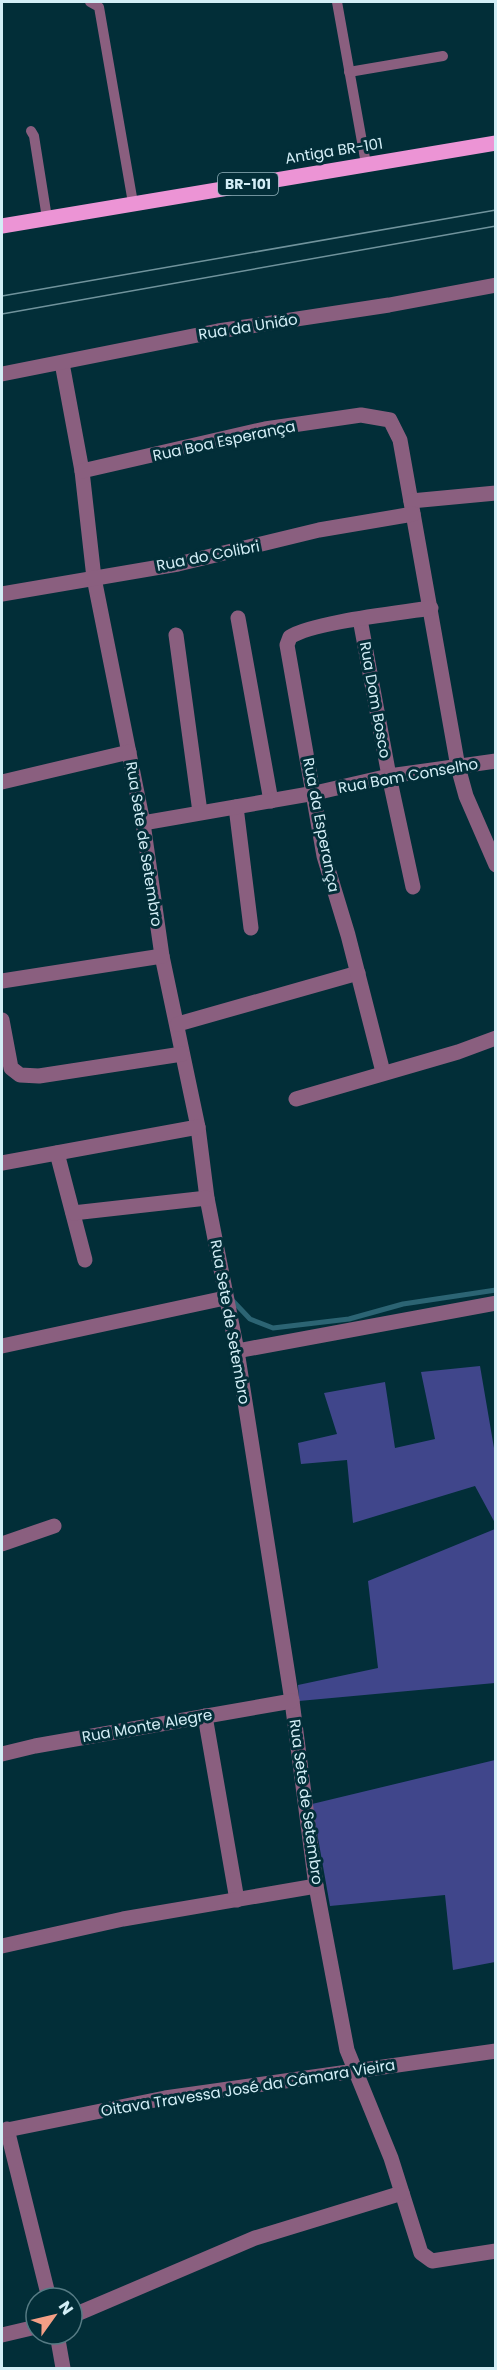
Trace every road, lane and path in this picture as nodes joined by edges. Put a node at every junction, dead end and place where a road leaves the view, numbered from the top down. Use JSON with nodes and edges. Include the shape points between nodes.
{"nodes":[{"id":1,"x":337,"y":2,"type":"edge"},
{"id":2,"x":96,"y":3,"type":"edge"},
{"id":3,"x":443,"y":56,"type":"dead end"},
{"id":4,"x":349,"y":72,"type":"junction"},
{"id":5,"x":31,"y":131,"type":"dead end"},
{"id":6,"x":495,"y":143,"type":"edge"},
{"id":7,"x":366,"y":164,"type":"junction"},
{"id":8,"x":133,"y":203,"type":"junction"},
{"id":9,"x":47,"y":218,"type":"junction"},
{"id":10,"x":2,"y":226,"type":"edge"},
{"id":11,"x":495,"y":285,"type":"edge"},
{"id":12,"x":62,"y":363,"type":"junction"},
{"id":13,"x":2,"y":374,"type":"edge"},
{"id":14,"x":82,"y":471,"type":"junction"},
{"id":15,"x":495,"y":492,"type":"edge"},
{"id":16,"x":412,"y":508,"type":"junction"},
{"id":17,"x":94,"y":578,"type":"junction"},
{"id":18,"x":2,"y":594,"type":"edge"},
{"id":19,"x":431,"y":608,"type":"junction"},
{"id":20,"x":238,"y":618,"type":"dead end"},
{"id":21,"x":360,"y":619,"type":"junction"},
{"id":22,"x":176,"y":635,"type":"dead end"},
{"id":23,"x":129,"y":752,"type":"junction"},
{"id":24,"x":495,"y":761,"type":"edge"},
{"id":25,"x":458,"y":766,"type":"junction"},
{"id":26,"x":389,"y":776,"type":"junction"},
{"id":27,"x":2,"y":782,"type":"edge"},
{"id":28,"x":315,"y":793,"type":"junction"},
{"id":29,"x":271,"y":801,"type":"junction"},
{"id":30,"x":236,"y":807,"type":"junction"},
{"id":31,"x":200,"y":812,"type":"junction"},
{"id":32,"x":143,"y":823,"type":"junction"},
{"id":33,"x":495,"y":865,"type":"edge"},
{"id":34,"x":412,"y":887,"type":"dead end"},
{"id":35,"x":250,"y":928,"type":"dead end"},
{"id":36,"x":162,"y":956,"type":"junction"},
{"id":37,"x":357,"y":973,"type":"junction"},
{"id":38,"x":2,"y":981,"type":"edge"},
{"id":39,"x":2,"y":1020,"type":"edge"},
{"id":40,"x":178,"y":1024,"type":"junction"},
{"id":41,"x":495,"y":1038,"type":"edge"},
{"id":42,"x":182,"y":1054,"type":"junction"},
{"id":43,"x":383,"y":1072,"type":"junction"},
{"id":44,"x":296,"y":1099,"type":"dead end"},
{"id":45,"x":198,"y":1126,"type":"junction"},
{"id":46,"x":57,"y":1153,"type":"junction"},
{"id":47,"x":2,"y":1163,"type":"edge"},
{"id":48,"x":207,"y":1198,"type":"junction"},
{"id":49,"x":72,"y":1213,"type":"junction"},
{"id":50,"x":85,"y":1260,"type":"dead end"},
{"id":51,"x":225,"y":1298,"type":"junction"},
{"id":52,"x":495,"y":1303,"type":"edge"},
{"id":53,"x":2,"y":1346,"type":"edge"},
{"id":54,"x":237,"y":1352,"type":"junction"},
{"id":55,"x":54,"y":1526,"type":"dead end"},
{"id":56,"x":2,"y":1544,"type":"edge"},
{"id":57,"x":292,"y":1701,"type":"junction"},
{"id":58,"x":204,"y":1716,"type":"junction"},
{"id":59,"x":2,"y":1755,"type":"edge"},
{"id":60,"x":316,"y":1886,"type":"junction"},
{"id":61,"x":237,"y":1900,"type":"junction"},
{"id":62,"x":2,"y":1946,"type":"edge"},
{"id":63,"x":495,"y":2051,"type":"edge"},
{"id":64,"x":353,"y":2071,"type":"junction"},
{"id":65,"x":4,"y":2130,"type":"edge"},
{"id":66,"x":402,"y":2193,"type":"junction"},
{"id":67,"x":495,"y":2251,"type":"edge"},
{"id":68,"x":46,"y":2286,"type":"edge"},
{"id":69,"x":84,"y":2311,"type":"edge"},
{"id":70,"x":24,"y":2330,"type":"edge"},
{"id":71,"x":2,"y":2336,"type":"edge"},
{"id":72,"x":59,"y":2346,"type":"edge"},
{"id":73,"x":63,"y":2368,"type":"edge"}],
"edges":[{"from":1,"to":4,"type":"lane"},
{"from":2,"to":8,"type":"lane"},
{"from":3,"to":4,"type":"lane"},
{"from":4,"to":7,"type":"lane"},
{"from":5,"to":9,"type":"lane"},
{"from":6,"to":7,"type":"main road","name":"Antiga BR-101","number":"BR-101"},
{"from":7,"to":8,"type":"main road","name":"Antiga BR-101","number":"BR-101"},
{"from":8,"to":9,"type":"main road","name":"Antiga BR-101","number":"BR-101"},
{"from":9,"to":10,"type":"main road","name":"Antiga BR-101","number":"BR-101"},
{"from":11,"to":12,"type":"street","name":"Rua da União","via":[[218,331]]},
{"from":12,"to":13,"type":"street","name":"Rua da União"},
{"from":12,"to":14,"type":"street","name":"Rua Sete de Setembro"},
{"from":14,"to":16,"type":"street","name":"Rua Boa Esperança","via":[[265,429],[361,415],[379,417],[390,420],[400,440]]},
{"from":14,"to":17,"type":"street","name":"Rua Sete de Setembro"},
{"from":15,"to":16,"type":"street"},
{"from":16,"to":17,"type":"street","name":"Rua do Colibri","via":[[208,558]]},
{"from":16,"to":19,"type":"street","name":"Rua Boa Esperança"},
{"from":17,"to":18,"type":"street","name":"Rua do Colibri"},
{"from":17,"to":23,"type":"street","name":"Rua Sete de Setembro"},
{"from":19,"to":21,"type":"street"},
{"from":19,"to":25,"type":"street","name":"Rua Boa Esperança"},
{"from":20,"to":29,"type":"street"},
{"from":21,"to":26,"type":"street","name":"Rua Dom Bosco"},
{"from":21,"to":28,"type":"street","name":"Rua da Esperança","via":[[295,634],[287,645]]},
{"from":22,"to":31,"type":"street"},
{"from":23,"to":27,"type":"street"},
{"from":23,"to":32,"type":"street","name":"Rua Sete de Setembro"},
{"from":24,"to":25,"type":"street","name":"Rua Bom Conselho"},
{"from":25,"to":26,"type":"street","name":"Rua Bom Conselho"},
{"from":25,"to":33,"type":"street","name":"Rua Boa Esperança","via":[[466,796]]},
{"from":26,"to":28,"type":"street","name":"Rua Bom Conselho"},
{"from":26,"to":34,"type":"street","name":"Rua Dom Bosco"},
{"from":28,"to":29,"type":"street","name":"Rua Bom Conselho"},
{"from":28,"to":37,"type":"street","name":"Rua da Esperança","via":[[324,856]]},
{"from":29,"to":30,"type":"street","name":"Rua Bom Conselho"},
{"from":30,"to":31,"type":"street","name":"Rua Bom Conselho"},
{"from":30,"to":35,"type":"street"},
{"from":31,"to":32,"type":"street","name":"Rua Bom Conselho"},
{"from":32,"to":36,"type":"street","name":"Rua Sete de Setembro"},
{"from":36,"to":38,"type":"street"},
{"from":36,"to":40,"type":"street","name":"Rua Sete de Setembro"},
{"from":37,"to":40,"type":"street"},
{"from":37,"to":43,"type":"street","name":"Rua da Esperança"},
{"from":39,"to":42,"type":"street","via":[[11,1068],[20,1075],[39,1076]]},
{"from":40,"to":42,"type":"street","name":"Rua Sete de Setembro"},
{"from":41,"to":43,"type":"street"},
{"from":42,"to":45,"type":"street","name":"Rua Sete de Setembro"},
{"from":43,"to":44,"type":"street"},
{"from":45,"to":46,"type":"street"},
{"from":45,"to":48,"type":"street","name":"Rua Sete de Setembro"},
{"from":46,"to":47,"type":"street"},
{"from":46,"to":49,"type":"street"},
{"from":48,"to":49,"type":"street"},
{"from":48,"to":51,"type":"street","name":"Rua Sete de Setembro"},
{"from":49,"to":50,"type":"street"},
{"from":51,"to":53,"type":"street"},
{"from":51,"to":54,"type":"street","name":"Rua Sete de Setembro"},
{"from":52,"to":54,"type":"street"},
{"from":54,"to":57,"type":"street","name":"Rua Sete de Setembro"},
{"from":55,"to":56,"type":"street"},
{"from":57,"to":58,"type":"street","name":"Rua Monte Alegre"},
{"from":57,"to":60,"type":"street","name":"Rua Sete de Setembro"},
{"from":58,"to":59,"type":"street","name":"Rua Monte Alegre"},
{"from":58,"to":61,"type":"street"},
{"from":60,"to":61,"type":"street"},
{"from":60,"to":64,"type":"street","name":"Rua Sete de Setembro"},
{"from":61,"to":62,"type":"street","via":[[123,1918]]},
{"from":63,"to":64,"type":"street","name":"Oitava Travessa José da Câmara Vieira"},
{"from":64,"to":65,"type":"street","name":"Oitava Travessa José da Câmara Vieira","via":[[165,2098]]},
{"from":64,"to":66,"type":"street","name":"Rua Sete de Setembro"},
{"from":65,"to":68,"type":"street"},
{"from":66,"to":67,"type":"street","name":"Rua Sete de Setembro","via":[[421,2253],[432,2261]]},
{"from":66,"to":69,"type":"street","via":[[255,2238]]},
{"from":70,"to":71,"type":"street"},
{"from":72,"to":73,"type":"street"}]}
